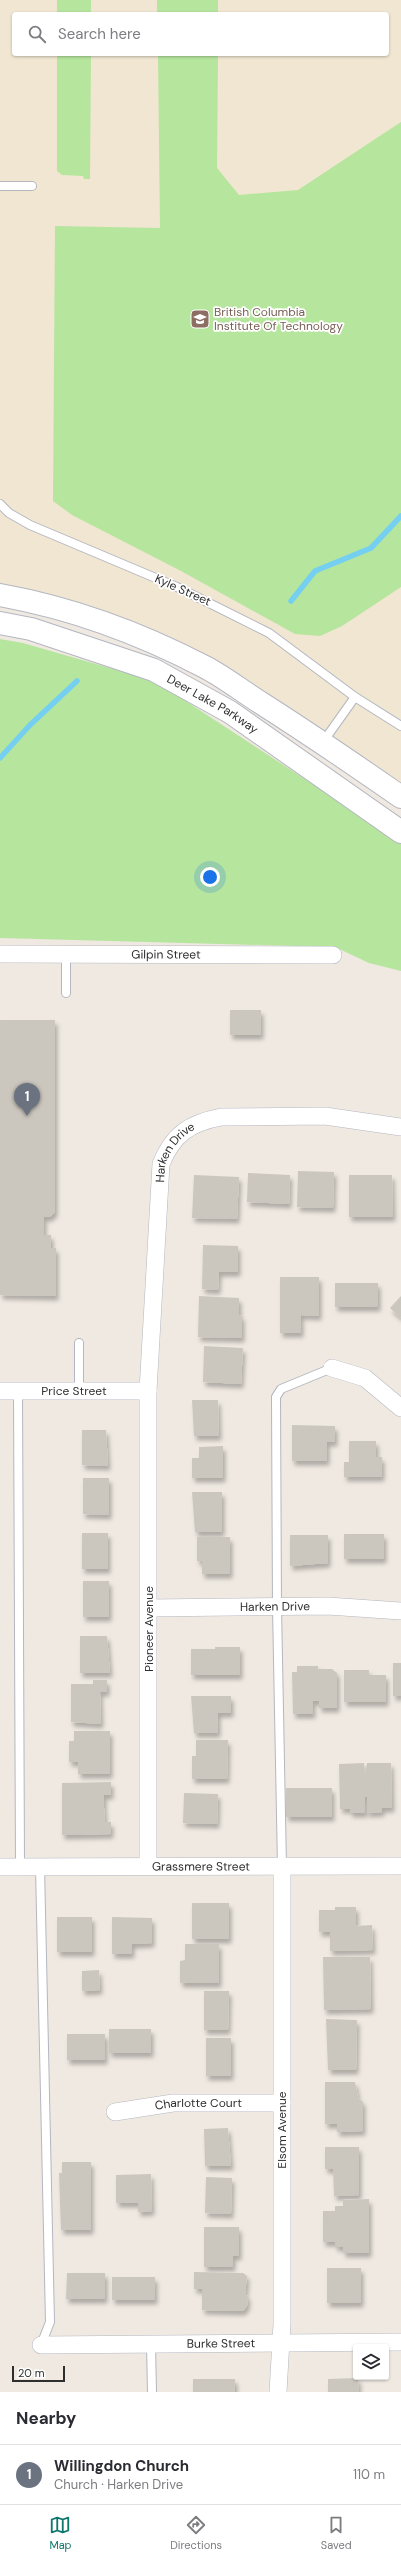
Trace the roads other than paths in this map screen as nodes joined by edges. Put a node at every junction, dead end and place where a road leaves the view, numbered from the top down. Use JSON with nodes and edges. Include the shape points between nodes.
{"nodes":[{"id":1,"x":0,"y":186,"type":"edge"},
{"id":2,"x":32,"y":186,"type":"dead end"},
{"id":3,"x":0,"y":504,"type":"edge"},
{"id":4,"x":0,"y":595,"type":"edge"},
{"id":5,"x":0,"y":623,"type":"edge"},
{"id":6,"x":355,"y":697,"type":"junction"},
{"id":7,"x":401,"y":726,"type":"edge"},
{"id":8,"x":322,"y":742,"type":"junction"},
{"id":9,"x":401,"y":797,"type":"edge"},
{"id":10,"x":401,"y":832,"type":"edge"},
{"id":11,"x":0,"y":954,"type":"edge"},
{"id":12,"x":66,"y":954,"type":"junction"},
{"id":13,"x":333,"y":955,"type":"dead end"},
{"id":14,"x":66,"y":993,"type":"dead end"},
{"id":15,"x":401,"y":1127,"type":"edge"},
{"id":16,"x":79,"y":1344,"type":"dead end"},
{"id":17,"x":332,"y":1368,"type":"joint"},
{"id":18,"x":79,"y":1390,"type":"junction"},
{"id":19,"x":18,"y":1391,"type":"junction"},
{"id":20,"x":148,"y":1391,"type":"junction"},
{"id":21,"x":0,"y":1392,"type":"edge"},
{"id":22,"x":401,"y":1408,"type":"edge"},
{"id":23,"x":276,"y":1607,"type":"junction"},
{"id":24,"x":149,"y":1608,"type":"junction"},
{"id":25,"x":401,"y":1611,"type":"edge"},
{"id":26,"x":148,"y":1866,"type":"junction"},
{"id":27,"x":401,"y":1866,"type":"edge"},
{"id":28,"x":0,"y":1867,"type":"edge"},
{"id":29,"x":20,"y":1867,"type":"junction"},
{"id":30,"x":40,"y":1867,"type":"junction"},
{"id":31,"x":282,"y":1867,"type":"junction"},
{"id":32,"x":282,"y":2103,"type":"junction"},
{"id":33,"x":115,"y":2112,"type":"dead end"},
{"id":34,"x":401,"y":2342,"type":"edge"},
{"id":35,"x":280,"y":2343,"type":"junction"},
{"id":36,"x":41,"y":2344,"type":"joint"},
{"id":37,"x":151,"y":2344,"type":"junction"},
{"id":38,"x":152,"y":2392,"type":"edge"},
{"id":39,"x":278,"y":2392,"type":"edge"}],
"edges":[{"from":1,"to":2,"type":"lane"},
{"from":3,"to":6,"type":"lane","name":"Kyle Street","via":[[9,513],[30,525],[177,587],[269,633]]},
{"from":4,"to":8,"type":"main road","via":[[82,615],[145,638],[206,667]]},
{"from":5,"to":10,"type":"main road","name":"Deer Lake Parkway","via":[[31,629],[154,670],[230,712]]},
{"from":6,"to":7,"type":"lane","name":"Kyle Street"},
{"from":6,"to":8,"type":"lane"},
{"from":8,"to":9,"type":"main road"},
{"from":11,"to":12,"type":"street","name":"Gilpin Street"},
{"from":12,"to":13,"type":"street","name":"Gilpin Street"},
{"from":12,"to":14,"type":"lane"},
{"from":15,"to":20,"type":"street","name":"Harken Drive","via":[[325,1116],[221,1117],[197,1124],[177,1136],[165,1153],[159,1174]]},
{"from":16,"to":18,"type":"lane"},
{"from":17,"to":22,"type":"street","via":[[365,1378]]},
{"from":17,"to":23,"type":"lane","via":[[281,1389],[276,1397]]},
{"from":18,"to":19,"type":"street","name":"Price Street"},
{"from":18,"to":20,"type":"street","name":"Price Street"},
{"from":19,"to":21,"type":"street","name":"Price Street"},
{"from":19,"to":29,"type":"lane"},
{"from":20,"to":24,"type":"street","name":"Pioneer Avenue"},
{"from":23,"to":24,"type":"street","name":"Harken Drive"},
{"from":23,"to":25,"type":"street","name":"Harken Drive","via":[[328,1606]]},
{"from":23,"to":31,"type":"lane"},
{"from":24,"to":26,"type":"street","name":"Pioneer Avenue"},
{"from":26,"to":30,"type":"street","name":"Grassmere Street"},
{"from":26,"to":31,"type":"street","name":"Grassmere Street"},
{"from":27,"to":31,"type":"street","name":"Grassmere Street"},
{"from":28,"to":29,"type":"street","name":"Grassmere Street"},
{"from":29,"to":30,"type":"street","name":"Grassmere Street"},
{"from":30,"to":36,"type":"lane","via":[[50,2322]]},
{"from":31,"to":32,"type":"street","name":"Elsom Avenue"},
{"from":32,"to":33,"type":"street","name":"Charlotte Court","via":[[173,2103]]},
{"from":32,"to":35,"type":"street","name":"Elsom Avenue"},
{"from":34,"to":35,"type":"street","name":"Burke Street"},
{"from":35,"to":37,"type":"street","name":"Burke Street"},
{"from":35,"to":39,"type":"street","name":"Elsom Avenue"},
{"from":36,"to":37,"type":"street","name":"Burke Street"},
{"from":37,"to":38,"type":"lane"}]}
